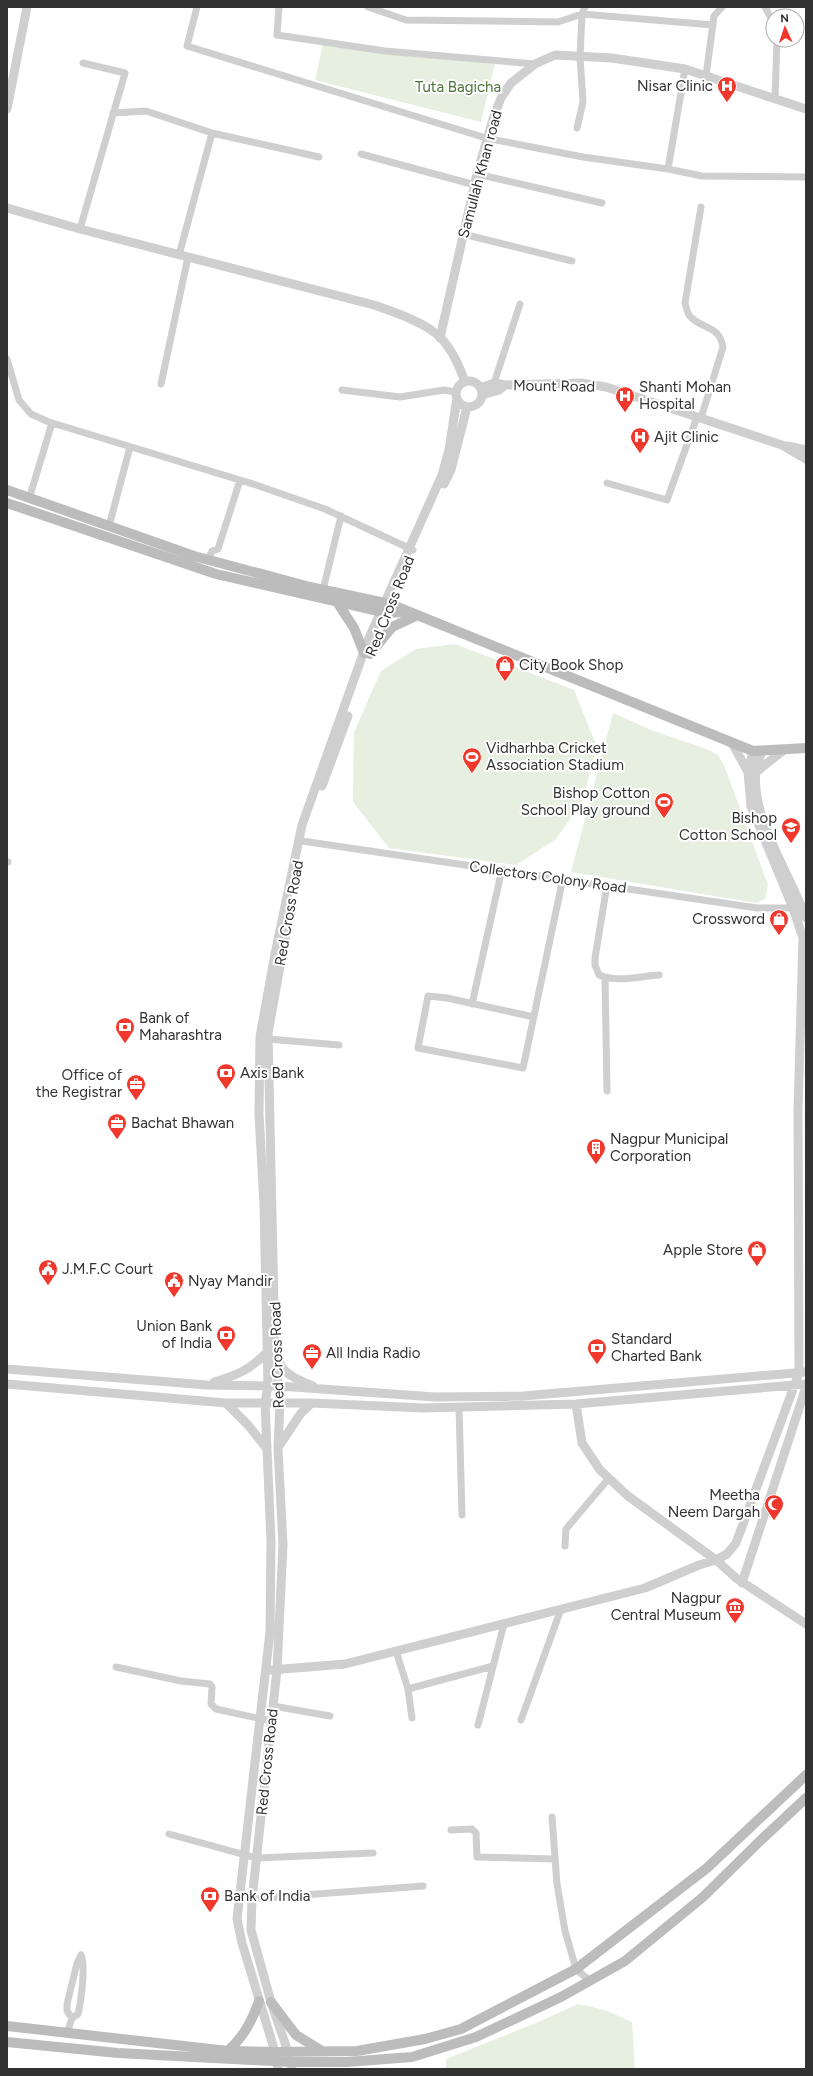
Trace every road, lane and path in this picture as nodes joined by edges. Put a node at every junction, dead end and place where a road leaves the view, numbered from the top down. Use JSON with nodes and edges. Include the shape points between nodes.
{"nodes":[{"id":1,"x":27,"y":7,"type":"edge"},
{"id":2,"x":197,"y":7,"type":"edge"},
{"id":3,"x":279,"y":7,"type":"edge"},
{"id":4,"x":368,"y":7,"type":"edge"},
{"id":5,"x":585,"y":7,"type":"edge"},
{"id":6,"x":722,"y":7,"type":"edge"},
{"id":7,"x":582,"y":14,"type":"junction"},
{"id":8,"x":713,"y":25,"type":"junction"},
{"id":9,"x":777,"y":48,"type":"edge"},
{"id":10,"x":580,"y":57,"type":"junction"},
{"id":11,"x":82,"y":63,"type":"dead end"},
{"id":12,"x":535,"y":64,"type":"junction"},
{"id":13,"x":685,"y":69,"type":"junction"},
{"id":14,"x":706,"y":76,"type":"junction"},
{"id":15,"x":775,"y":99,"type":"junction"},
{"id":16,"x":7,"y":109,"type":"edge"},
{"id":17,"x":806,"y":109,"type":"edge"},
{"id":18,"x":113,"y":112,"type":"junction"},
{"id":19,"x":577,"y":128,"type":"dead end"},
{"id":20,"x":212,"y":133,"type":"junction"},
{"id":21,"x":486,"y":138,"type":"junction"},
{"id":22,"x":361,"y":154,"type":"dead end"},
{"id":23,"x":319,"y":158,"type":"dead end"},
{"id":24,"x":668,"y":169,"type":"junction"},
{"id":25,"x":477,"y":174,"type":"junction"},
{"id":26,"x":806,"y":177,"type":"edge"},
{"id":27,"x":474,"y":185,"type":"junction"},
{"id":28,"x":602,"y":203,"type":"dead end"},
{"id":29,"x":701,"y":207,"type":"dead end"},
{"id":30,"x":7,"y":208,"type":"edge"},
{"id":31,"x":80,"y":229,"type":"junction"},
{"id":32,"x":463,"y":234,"type":"junction"},
{"id":33,"x":184,"y":256,"type":"junction"},
{"id":34,"x":572,"y":261,"type":"dead end"},
{"id":35,"x":520,"y":304,"type":"dead end"},
{"id":36,"x":440,"y":338,"type":"junction"},
{"id":37,"x":7,"y":359,"type":"edge"},
{"id":38,"x":465,"y":382,"type":"junction"},
{"id":39,"x":494,"y":383,"type":"junction"},
{"id":40,"x":161,"y":384,"type":"dead end"},
{"id":41,"x":505,"y":385,"type":"junction"},
{"id":42,"x":342,"y":390,"type":"dead end"},
{"id":43,"x":481,"y":391,"type":"junction"},
{"id":44,"x":457,"y":395,"type":"junction"},
{"id":45,"x":467,"y":407,"type":"junction"},
{"id":46,"x":699,"y":418,"type":"junction"},
{"id":47,"x":52,"y":423,"type":"junction"},
{"id":48,"x":782,"y":446,"type":"junction"},
{"id":49,"x":130,"y":447,"type":"junction"},
{"id":50,"x":806,"y":450,"type":"edge"},
{"id":51,"x":806,"y":459,"type":"edge"},
{"id":52,"x":240,"y":480,"type":"junction"},
{"id":53,"x":607,"y":483,"type":"dead end"},
{"id":54,"x":7,"y":490,"type":"edge"},
{"id":55,"x":30,"y":499,"type":"junction"},
{"id":56,"x":7,"y":503,"type":"edge"},
{"id":57,"x":341,"y":516,"type":"junction"},
{"id":58,"x":109,"y":526,"type":"junction"},
{"id":59,"x":411,"y":549,"type":"junction"},
{"id":60,"x":208,"y":560,"type":"junction"},
{"id":61,"x":323,"y":590,"type":"junction"},
{"id":62,"x":337,"y":602,"type":"junction"},
{"id":63,"x":386,"y":607,"type":"junction"},
{"id":64,"x":416,"y":616,"type":"junction"},
{"id":65,"x":367,"y":653,"type":"junction"},
{"id":66,"x":732,"y":743,"type":"junction"},
{"id":67,"x":806,"y":748,"type":"edge"},
{"id":68,"x":784,"y":750,"type":"junction"},
{"id":69,"x":758,"y":751,"type":"junction"},
{"id":70,"x":752,"y":772,"type":"junction"},
{"id":71,"x":302,"y":841,"type":"junction"},
{"id":72,"x":502,"y":870,"type":"junction"},
{"id":73,"x":563,"y":878,"type":"junction"},
{"id":74,"x":607,"y":885,"type":"junction"},
{"id":75,"x":793,"y":908,"type":"junction"},
{"id":76,"x":806,"y":918,"type":"edge"},
{"id":77,"x":659,"y":975,"type":"dead end"},
{"id":78,"x":605,"y":978,"type":"junction"},
{"id":79,"x":472,"y":1004,"type":"junction"},
{"id":80,"x":534,"y":1017,"type":"junction"},
{"id":81,"x":268,"y":1039,"type":"junction"},
{"id":82,"x":338,"y":1045,"type":"dead end"},
{"id":83,"x":607,"y":1091,"type":"dead end"},
{"id":84,"x":268,"y":1205,"type":"junction"},
{"id":85,"x":271,"y":1352,"type":"junction"},
{"id":86,"x":7,"y":1369,"type":"edge"},
{"id":87,"x":802,"y":1372,"type":"edge"},
{"id":88,"x":7,"y":1384,"type":"edge"},
{"id":89,"x":806,"y":1384,"type":"edge"},
{"id":90,"x":207,"y":1385,"type":"junction"},
{"id":91,"x":268,"y":1386,"type":"junction"},
{"id":92,"x":278,"y":1386,"type":"junction"},
{"id":93,"x":795,"y":1386,"type":"junction"},
{"id":94,"x":806,"y":1387,"type":"edge"},
{"id":95,"x":323,"y":1390,"type":"junction"},
{"id":96,"x":226,"y":1403,"type":"junction"},
{"id":97,"x":265,"y":1403,"type":"junction"},
{"id":98,"x":312,"y":1403,"type":"junction"},
{"id":99,"x":280,"y":1404,"type":"junction"},
{"id":100,"x":576,"y":1404,"type":"junction"},
{"id":101,"x":459,"y":1407,"type":"junction"},
{"id":102,"x":278,"y":1448,"type":"junction"},
{"id":103,"x":267,"y":1449,"type":"junction"},
{"id":104,"x":609,"y":1478,"type":"junction"},
{"id":105,"x":462,"y":1515,"type":"dead end"},
{"id":106,"x":565,"y":1546,"type":"dead end"},
{"id":107,"x":716,"y":1560,"type":"junction"},
{"id":108,"x":742,"y":1583,"type":"junction"},
{"id":109,"x":561,"y":1609,"type":"junction"},
{"id":110,"x":504,"y":1624,"type":"junction"},
{"id":111,"x":806,"y":1624,"type":"edge"},
{"id":112,"x":396,"y":1651,"type":"junction"},
{"id":113,"x":493,"y":1666,"type":"junction"},
{"id":114,"x":116,"y":1667,"type":"dead end"},
{"id":115,"x":266,"y":1669,"type":"junction"},
{"id":116,"x":277,"y":1670,"type":"junction"},
{"id":117,"x":408,"y":1689,"type":"junction"},
{"id":118,"x":273,"y":1702,"type":"junction"},
{"id":119,"x":330,"y":1716,"type":"dead end"},
{"id":120,"x":412,"y":1718,"type":"dead end"},
{"id":121,"x":261,"y":1720,"type":"junction"},
{"id":122,"x":521,"y":1720,"type":"dead end"},
{"id":123,"x":271,"y":1721,"type":"junction"},
{"id":124,"x":478,"y":1725,"type":"dead end"},
{"id":125,"x":806,"y":1775,"type":"edge"},
{"id":126,"x":794,"y":1786,"type":"junction"},
{"id":127,"x":805,"y":1799,"type":"edge"},
{"id":128,"x":552,"y":1817,"type":"dead end"},
{"id":129,"x":451,"y":1830,"type":"dead end"},
{"id":130,"x":169,"y":1834,"type":"dead end"},
{"id":131,"x":373,"y":1853,"type":"dead end"},
{"id":132,"x":244,"y":1854,"type":"junction"},
{"id":133,"x":256,"y":1858,"type":"junction"},
{"id":134,"x":555,"y":1859,"type":"junction"},
{"id":135,"x":423,"y":1886,"type":"dead end"},
{"id":136,"x":252,"y":1899,"type":"junction"},
{"id":137,"x":576,"y":1969,"type":"junction"},
{"id":138,"x":590,"y":1981,"type":"junction"},
{"id":139,"x":259,"y":2001,"type":"junction"},
{"id":140,"x":271,"y":2002,"type":"junction"},
{"id":141,"x":72,"y":2018,"type":"junction"},
{"id":142,"x":7,"y":2026,"type":"edge"},
{"id":143,"x":67,"y":2033,"type":"junction"},
{"id":144,"x":119,"y":2039,"type":"junction"},
{"id":145,"x":7,"y":2042,"type":"edge"},
{"id":146,"x":228,"y":2051,"type":"junction"},
{"id":147,"x":118,"y":2053,"type":"junction"},
{"id":148,"x":323,"y":2057,"type":"junction"},
{"id":149,"x":239,"y":2059,"type":"junction"},
{"id":150,"x":276,"y":2061,"type":"edge"},
{"id":151,"x":290,"y":2061,"type":"edge"},
{"id":152,"x":256,"y":2069,"type":"edge"},
{"id":153,"x":314,"y":2069,"type":"edge"}],
"edges":[{"from":1,"to":16,"type":"street"},
{"from":2,"to":21,"type":"street","via":[[187,46]]},
{"from":3,"to":12,"type":"street","via":[[276,35],[385,51]]},
{"from":4,"to":7,"type":"street","via":[[406,20],[558,22]]},
{"from":5,"to":7,"type":"street"},
{"from":6,"to":8,"type":"street","via":[[714,16]]},
{"from":7,"to":8,"type":"street"},
{"from":7,"to":10,"type":"street"},
{"from":8,"to":14,"type":"street"},
{"from":9,"to":15,"type":"street"},
{"from":10,"to":12,"type":"street","name":"Samullah Khan road","via":[[555,55]]},
{"from":10,"to":13,"type":"street","name":"Samullah Khan road","via":[[612,58]]},
{"from":10,"to":19,"type":"street","via":[[583,102]]},
{"from":11,"to":18,"type":"street","via":[[125,73]]},
{"from":12,"to":21,"type":"street","name":"Samullah Khan road","via":[[511,83],[501,98]]},
{"from":13,"to":14,"type":"street","name":"Samullah Khan road"},
{"from":13,"to":24,"type":"street"},
{"from":14,"to":15,"type":"street","name":"Samullah Khan road"},
{"from":15,"to":17,"type":"street","name":"Samullah Khan road"},
{"from":18,"to":20,"type":"street","via":[[146,111]]},
{"from":18,"to":31,"type":"street"},
{"from":20,"to":23,"type":"street"},
{"from":20,"to":33,"type":"street"},
{"from":21,"to":24,"type":"street","via":[[583,157]]},
{"from":21,"to":25,"type":"street","name":"Samullah Khan road"},
{"from":22,"to":27,"type":"street"},
{"from":24,"to":26,"type":"street","via":[[702,176]]},
{"from":25,"to":27,"type":"street","name":"Samullah Khan road"},
{"from":25,"to":28,"type":"street"},
{"from":27,"to":32,"type":"street","name":"Samullah Khan road"},
{"from":29,"to":46,"type":"street","via":[[685,303],[688,314],[700,324],[715,331],[721,338],[722,347]]},
{"from":30,"to":31,"type":"street"},
{"from":31,"to":33,"type":"street"},
{"from":32,"to":34,"type":"street"},
{"from":32,"to":36,"type":"street","name":"Samullah Khan road"},
{"from":33,"to":36,"type":"street","via":[[374,305],[411,319]]},
{"from":33,"to":40,"type":"street"},
{"from":35,"to":39,"type":"street"},
{"from":36,"to":38,"type":"street","via":[[456,359]]},
{"from":37,"to":47,"type":"street","via":[[19,400],[31,414]]},
{"from":38,"to":43,"type":"street","via":[[474,382]]},
{"from":38,"to":44,"type":"street","via":[[461,384]]},
{"from":39,"to":41,"type":"street","name":"Mount Road"},
{"from":39,"to":43,"type":"street","name":"Mount Road"},
{"from":41,"to":43,"type":"street","name":"Mount Road","via":[[499,390]]},
{"from":41,"to":46,"type":"street","name":"Mount Road","via":[[581,383],[606,387]]},
{"from":42,"to":44,"type":"street","via":[[400,397],[444,390]]},
{"from":43,"to":45,"type":"street","via":[[479,403]]},
{"from":44,"to":45,"type":"street","via":[[462,405]]},
{"from":44,"to":59,"type":"street","via":[[449,450],[442,476]]},
{"from":45,"to":59,"type":"street","name":"Red Cross Road","via":[[451,470]]},
{"from":46,"to":48,"type":"street","name":"Mount Road"},
{"from":46,"to":53,"type":"street","via":[[667,500]]},
{"from":47,"to":49,"type":"street"},
{"from":47,"to":55,"type":"street"},
{"from":48,"to":50,"type":"street"},
{"from":48,"to":51,"type":"street","name":"Mount Road"},
{"from":49,"to":52,"type":"street"},
{"from":49,"to":58,"type":"street"},
{"from":52,"to":57,"type":"street"},
{"from":52,"to":60,"type":"street","via":[[218,548],[212,551]]},
{"from":54,"to":55,"type":"main road"},
{"from":55,"to":58,"type":"main road"},
{"from":56,"to":62,"type":"main road","via":[[216,574]]},
{"from":57,"to":59,"type":"street"},
{"from":57,"to":61,"type":"street"},
{"from":58,"to":60,"type":"main road"},
{"from":59,"to":63,"type":"street","name":"Red Cross Road"},
{"from":60,"to":61,"type":"main road"},
{"from":61,"to":63,"type":"main road"},
{"from":62,"to":63,"type":"main road"},
{"from":62,"to":65,"type":"main road"},
{"from":63,"to":64,"type":"main road"},
{"from":63,"to":65,"type":"street","name":"Red Cross Road"},
{"from":64,"to":65,"type":"main road","via":[[392,627]]},
{"from":64,"to":66,"type":"main road","via":[[478,638]]},
{"from":65,"to":71,"type":"street","name":"Red Cross Road"},
{"from":65,"to":84,"type":"street","via":[[302,825],[260,1037],[259,1114]]},
{"from":66,"to":69,"type":"main road"},
{"from":66,"to":70,"type":"street"},
{"from":67,"to":68,"type":"main road"},
{"from":68,"to":69,"type":"main road"},
{"from":68,"to":70,"type":"street"},
{"from":69,"to":70,"type":"street"},
{"from":70,"to":75,"type":"street","via":[[751,806]]},
{"from":70,"to":76,"type":"street","via":[[758,801],[776,853]]},
{"from":71,"to":72,"type":"street","name":"Collectors Colony Road"},
{"from":71,"to":81,"type":"street","name":"Red Cross Road"},
{"from":72,"to":73,"type":"street","name":"Collectors Colony Road"},
{"from":72,"to":79,"type":"street"},
{"from":73,"to":74,"type":"street","name":"Collectors Colony Road"},
{"from":73,"to":80,"type":"street"},
{"from":74,"to":75,"type":"street","name":"Collectors Colony Road","via":[[757,908]]},
{"from":74,"to":78,"type":"street","via":[[594,965],[599,975]]},
{"from":75,"to":87,"type":"street","via":[[803,938],[798,1110]]},
{"from":77,"to":78,"type":"street"},
{"from":78,"to":83,"type":"street"},
{"from":79,"to":80,"type":"street"},
{"from":79,"to":80,"type":"street","via":[[428,996],[418,1048],[523,1068]]},
{"from":81,"to":82,"type":"street"},
{"from":81,"to":84,"type":"street","name":"Red Cross Road"},
{"from":84,"to":85,"type":"street","name":"Red Cross Road"},
{"from":85,"to":90,"type":"street","via":[[241,1373]]},
{"from":85,"to":91,"type":"street","name":"Red Cross Road"},
{"from":85,"to":92,"type":"street","name":"Red Cross Road"},
{"from":85,"to":95,"type":"street","via":[[281,1367],[295,1379]]},
{"from":86,"to":90,"type":"street"},
{"from":87,"to":93,"type":"street"},
{"from":87,"to":95,"type":"street","via":[[523,1396],[434,1397]]},
{"from":88,"to":96,"type":"street"},
{"from":89,"to":93,"type":"street"},
{"from":90,"to":91,"type":"street"},
{"from":91,"to":92,"type":"street"},
{"from":91,"to":97,"type":"street","name":"Red Cross Road"},
{"from":92,"to":95,"type":"street"},
{"from":92,"to":99,"type":"street","name":"Red Cross Road"},
{"from":93,"to":100,"type":"street"},
{"from":93,"to":107,"type":"street","via":[[736,1543],[727,1554]]},
{"from":94,"to":108,"type":"street"},
{"from":96,"to":97,"type":"street"},
{"from":96,"to":103,"type":"street"},
{"from":97,"to":99,"type":"street"},
{"from":97,"to":103,"type":"street","name":"Red Cross Road"},
{"from":98,"to":99,"type":"street"},
{"from":98,"to":101,"type":"street"},
{"from":98,"to":102,"type":"street","name":"Red Cross Road","via":[[301,1413]]},
{"from":99,"to":102,"type":"street","name":"Red Cross Road"},
{"from":100,"to":101,"type":"street"},
{"from":100,"to":104,"type":"street","via":[[582,1443]]},
{"from":101,"to":105,"type":"street"},
{"from":102,"to":116,"type":"street","name":"Red Cross Road","via":[[283,1545]]},
{"from":103,"to":115,"type":"street","name":"Red Cross Road","via":[[272,1541],[270,1632]]},
{"from":104,"to":106,"type":"street","via":[[566,1529]]},
{"from":104,"to":107,"type":"street","via":[[650,1513]]},
{"from":107,"to":108,"type":"street"},
{"from":107,"to":109,"type":"street","via":[[645,1588]]},
{"from":108,"to":111,"type":"street"},
{"from":109,"to":110,"type":"street"},
{"from":109,"to":122,"type":"street"},
{"from":110,"to":112,"type":"street"},
{"from":110,"to":113,"type":"street"},
{"from":112,"to":116,"type":"street","via":[[345,1664]]},
{"from":112,"to":117,"type":"street"},
{"from":113,"to":117,"type":"street"},
{"from":113,"to":124,"type":"street"},
{"from":114,"to":121,"type":"street","via":[[181,1681],[210,1684],[214,1707]]},
{"from":115,"to":116,"type":"street"},
{"from":115,"to":121,"type":"street","name":"Red Cross Road"},
{"from":116,"to":118,"type":"street","name":"Red Cross Road"},
{"from":117,"to":120,"type":"street"},
{"from":118,"to":119,"type":"street"},
{"from":118,"to":123,"type":"street","name":"Red Cross Road"},
{"from":121,"to":123,"type":"street"},
{"from":121,"to":132,"type":"street","name":"Red Cross Road"},
{"from":123,"to":133,"type":"street","name":"Red Cross Road"},
{"from":125,"to":126,"type":"main road"},
{"from":126,"to":127,"type":"main road"},
{"from":126,"to":137,"type":"main road","via":[[707,1868]]},
{"from":127,"to":138,"type":"main road","via":[[703,1897],[625,1961]]},
{"from":128,"to":134,"type":"street"},
{"from":129,"to":134,"type":"street","via":[[472,1830],[476,1833],[477,1857]]},
{"from":130,"to":132,"type":"street"},
{"from":131,"to":133,"type":"street"},
{"from":132,"to":133,"type":"street"},
{"from":132,"to":139,"type":"street","name":"Red Cross Road","via":[[237,1920]]},
{"from":133,"to":136,"type":"street","name":"Red Cross Road"},
{"from":134,"to":137,"type":"street","via":[[565,1931]]},
{"from":135,"to":136,"type":"street"},
{"from":136,"to":140,"type":"street","name":"Red Cross Road","via":[[251,1930]]},
{"from":137,"to":138,"type":"street"},
{"from":137,"to":148,"type":"main road","via":[[461,2029],[424,2039]]},
{"from":138,"to":148,"type":"main road","via":[[476,2037],[412,2057]]},
{"from":139,"to":146,"type":"main road","via":[[242,2038]]},
{"from":139,"to":150,"type":"street","name":"Red Cross Road"},
{"from":140,"to":148,"type":"main road","via":[[296,2035]]},
{"from":140,"to":151,"type":"street","name":"Red Cross Road"},
{"from":141,"to":141,"type":"street","via":[[67,2011],[67,2004],[80,1955],[80,2005],[78,2014]]},
{"from":141,"to":143,"type":"street"},
{"from":142,"to":143,"type":"main road"},
{"from":143,"to":144,"type":"main road"},
{"from":144,"to":146,"type":"main road"},
{"from":144,"to":147,"type":"main road"},
{"from":145,"to":147,"type":"main road"},
{"from":146,"to":150,"type":"main road"},
{"from":147,"to":149,"type":"main road"},
{"from":148,"to":151,"type":"main road"},
{"from":148,"to":153,"type":"main road"},
{"from":149,"to":150,"type":"main road"},
{"from":149,"to":152,"type":"main road"},
{"from":150,"to":151,"type":"main road"}]}
